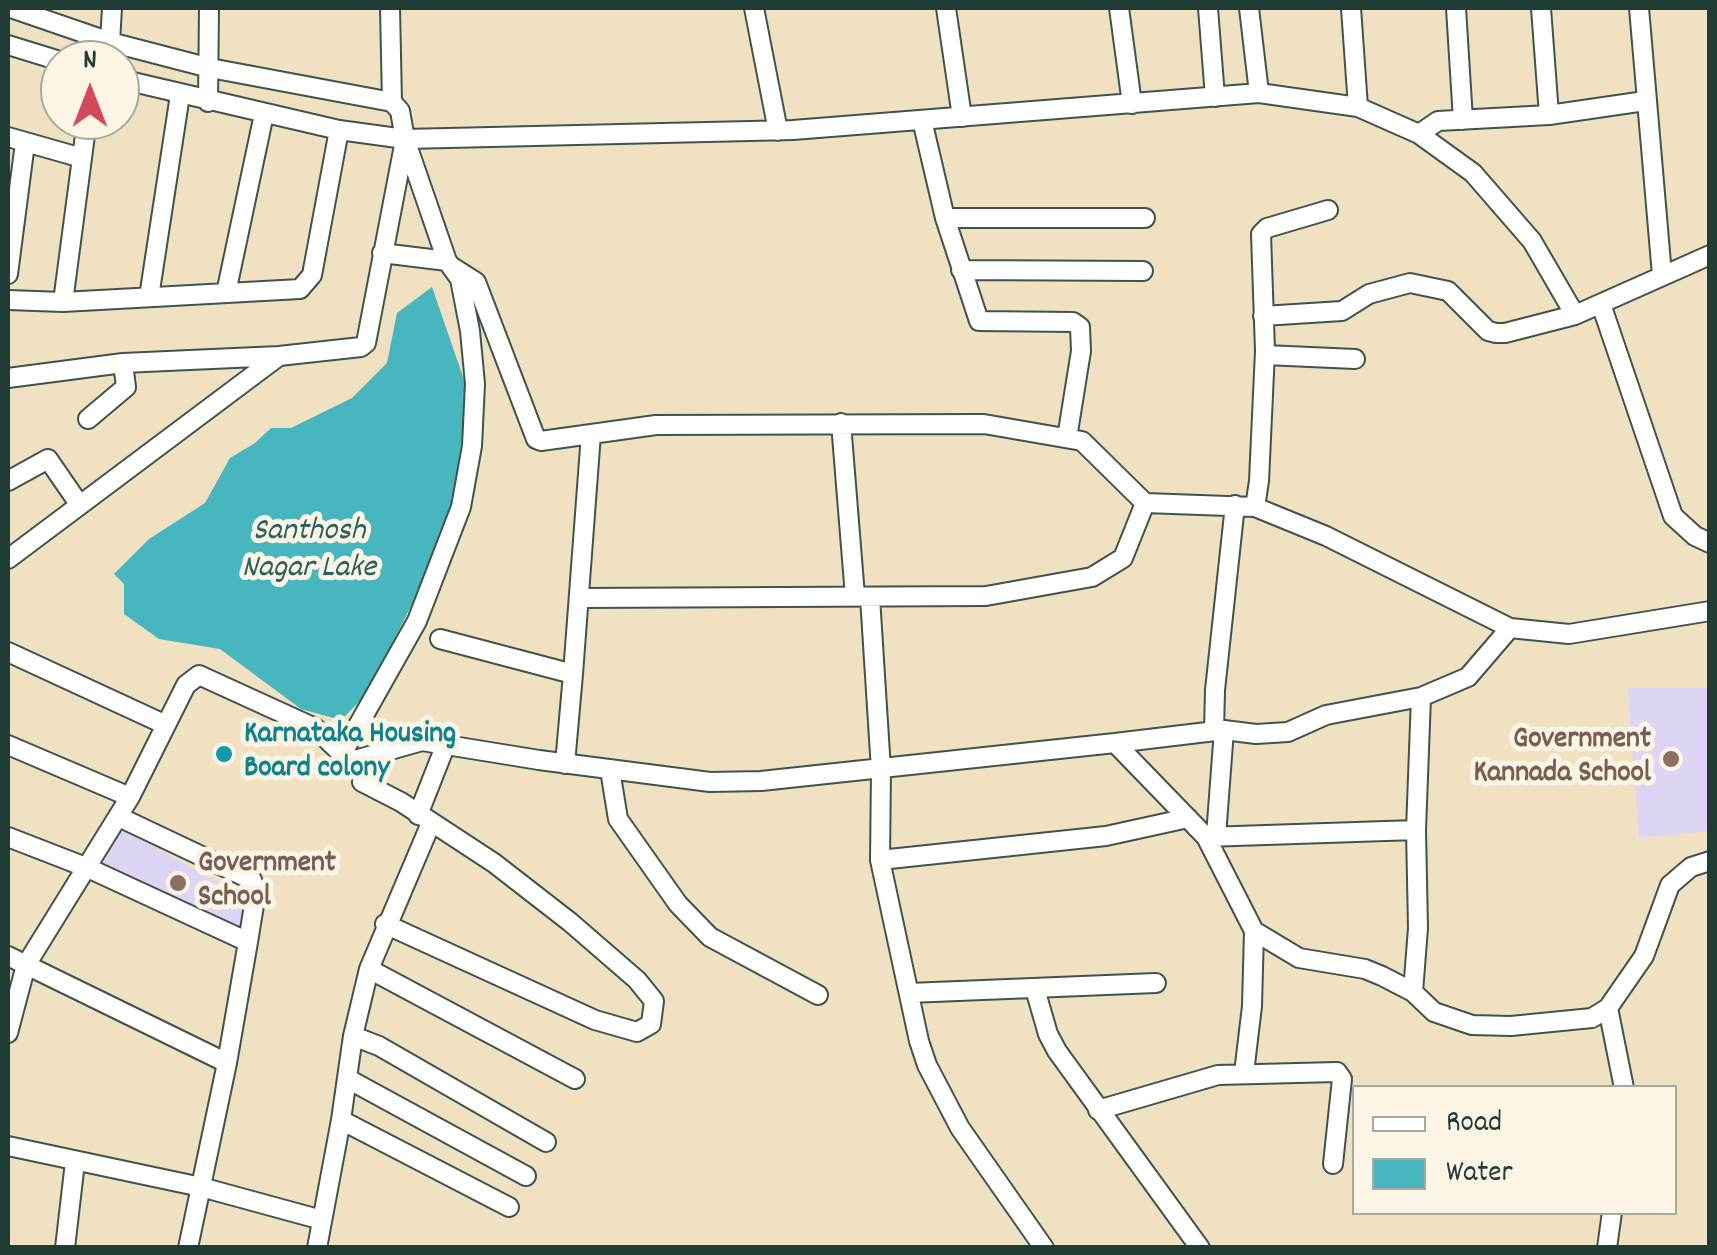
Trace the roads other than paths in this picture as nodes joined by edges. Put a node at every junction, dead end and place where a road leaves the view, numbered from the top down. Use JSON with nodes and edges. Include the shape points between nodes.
{"nodes":[{"id":1,"x":11,"y":8,"type":"edge"},
{"id":2,"x":112,"y":8,"type":"edge"},
{"id":3,"x":209,"y":8,"type":"edge"},
{"id":4,"x":390,"y":8,"type":"edge"},
{"id":5,"x":754,"y":8,"type":"edge"},
{"id":6,"x":946,"y":8,"type":"edge"},
{"id":7,"x":1119,"y":8,"type":"edge"},
{"id":8,"x":1208,"y":8,"type":"edge"},
{"id":9,"x":1248,"y":8,"type":"edge"},
{"id":10,"x":1351,"y":8,"type":"edge"},
{"id":11,"x":1456,"y":8,"type":"edge"},
{"id":12,"x":1541,"y":8,"type":"edge"},
{"id":13,"x":1639,"y":8,"type":"edge"},
{"id":14,"x":104,"y":40,"type":"edge"},
{"id":15,"x":110,"y":40,"type":"edge"},
{"id":16,"x":8,"y":45,"type":"edge"},
{"id":17,"x":140,"y":50,"type":"edge"},
{"id":18,"x":40,"y":55,"type":"edge"},
{"id":19,"x":210,"y":68,"type":"junction"},
{"id":20,"x":140,"y":84,"type":"edge"},
{"id":21,"x":1258,"y":94,"type":"junction"},
{"id":22,"x":180,"y":95,"type":"junction"},
{"id":23,"x":1216,"y":97,"type":"junction"},
{"id":24,"x":208,"y":102,"type":"junction"},
{"id":25,"x":392,"y":102,"type":"junction"},
{"id":26,"x":1645,"y":102,"type":"junction"},
{"id":27,"x":1132,"y":104,"type":"junction"},
{"id":28,"x":1358,"y":107,"type":"junction"},
{"id":29,"x":264,"y":114,"type":"junction"},
{"id":30,"x":1549,"y":114,"type":"junction"},
{"id":31,"x":962,"y":117,"type":"junction"},
{"id":32,"x":922,"y":120,"type":"junction"},
{"id":33,"x":1463,"y":120,"type":"junction"},
{"id":34,"x":339,"y":130,"type":"junction"},
{"id":35,"x":778,"y":130,"type":"junction"},
{"id":36,"x":1418,"y":134,"type":"junction"},
{"id":37,"x":405,"y":139,"type":"junction"},
{"id":38,"x":16,"y":140,"type":"edge"},
{"id":39,"x":84,"y":140,"type":"edge"},
{"id":40,"x":82,"y":158,"type":"junction"},
{"id":41,"x":1328,"y":210,"type":"dead end"},
{"id":42,"x":945,"y":218,"type":"junction"},
{"id":43,"x":1145,"y":218,"type":"dead end"},
{"id":44,"x":382,"y":253,"type":"junction"},
{"id":45,"x":1710,"y":255,"type":"edge"},
{"id":46,"x":451,"y":264,"type":"junction"},
{"id":47,"x":961,"y":270,"type":"junction"},
{"id":48,"x":1143,"y":270,"type":"dead end"},
{"id":49,"x":8,"y":274,"type":"edge"},
{"id":50,"x":1662,"y":275,"type":"junction"},
{"id":51,"x":226,"y":293,"type":"junction"},
{"id":52,"x":149,"y":298,"type":"junction"},
{"id":53,"x":8,"y":300,"type":"edge"},
{"id":54,"x":63,"y":302,"type":"junction"},
{"id":55,"x":1601,"y":304,"type":"junction"},
{"id":56,"x":1575,"y":315,"type":"junction"},
{"id":57,"x":1263,"y":316,"type":"junction"},
{"id":58,"x":1265,"y":355,"type":"junction"},
{"id":59,"x":279,"y":356,"type":"junction"},
{"id":60,"x":1356,"y":359,"type":"dead end"},
{"id":61,"x":123,"y":363,"type":"junction"},
{"id":62,"x":8,"y":378,"type":"edge"},
{"id":63,"x":88,"y":420,"type":"dead end"},
{"id":64,"x":841,"y":423,"type":"junction"},
{"id":65,"x":591,"y":434,"type":"junction"},
{"id":66,"x":1067,"y":438,"type":"junction"},
{"id":67,"x":8,"y":481,"type":"edge"},
{"id":68,"x":78,"y":504,"type":"junction"},
{"id":69,"x":1146,"y":504,"type":"junction"},
{"id":70,"x":1234,"y":505,"type":"junction"},
{"id":71,"x":1255,"y":507,"type":"junction"},
{"id":72,"x":1710,"y":543,"type":"edge"},
{"id":73,"x":8,"y":559,"type":"edge"},
{"id":74,"x":863,"y":596,"type":"junction"},
{"id":75,"x":580,"y":598,"type":"junction"},
{"id":76,"x":1710,"y":612,"type":"edge"},
{"id":77,"x":1510,"y":628,"type":"junction"},
{"id":78,"x":440,"y":639,"type":"dead end"},
{"id":79,"x":8,"y":652,"type":"edge"},
{"id":80,"x":573,"y":674,"type":"junction"},
{"id":81,"x":1421,"y":697,"type":"junction"},
{"id":82,"x":166,"y":724,"type":"junction"},
{"id":83,"x":1219,"y":730,"type":"junction"},
{"id":84,"x":1115,"y":743,"type":"junction"},
{"id":85,"x":446,"y":744,"type":"junction"},
{"id":86,"x":8,"y":745,"type":"edge"},
{"id":87,"x":342,"y":754,"type":"junction"},
{"id":88,"x":565,"y":764,"type":"junction"},
{"id":89,"x":610,"y":770,"type":"junction"},
{"id":90,"x":880,"y":770,"type":"junction"},
{"id":91,"x":362,"y":782,"type":"dead end"},
{"id":92,"x":130,"y":797,"type":"junction"},
{"id":93,"x":119,"y":817,"type":"junction"},
{"id":94,"x":1188,"y":818,"type":"junction"},
{"id":95,"x":425,"y":819,"type":"junction"},
{"id":96,"x":1416,"y":830,"type":"junction"},
{"id":97,"x":1211,"y":836,"type":"junction"},
{"id":98,"x":8,"y":837,"type":"edge"},
{"id":99,"x":880,"y":860,"type":"junction"},
{"id":100,"x":1710,"y":861,"type":"edge"},
{"id":101,"x":88,"y":868,"type":"junction"},
{"id":102,"x":386,"y":924,"type":"junction"},
{"id":103,"x":1254,"y":931,"type":"junction"},
{"id":104,"x":248,"y":942,"type":"junction"},
{"id":105,"x":8,"y":956,"type":"edge"},
{"id":106,"x":26,"y":965,"type":"junction"},
{"id":107,"x":369,"y":968,"type":"junction"},
{"id":108,"x":1156,"y":984,"type":"dead end"},
{"id":109,"x":1035,"y":989,"type":"junction"},
{"id":110,"x":1413,"y":992,"type":"junction"},
{"id":111,"x":818,"y":994,"type":"dead end"},
{"id":112,"x":908,"y":994,"type":"junction"},
{"id":113,"x":1608,"y":1008,"type":"junction"},
{"id":114,"x":8,"y":1034,"type":"edge"},
{"id":115,"x":353,"y":1036,"type":"junction"},
{"id":116,"x":227,"y":1063,"type":"junction"},
{"id":117,"x":1244,"y":1073,"type":"junction"},
{"id":118,"x":348,"y":1079,"type":"junction"},
{"id":119,"x":575,"y":1079,"type":"dead end"},
{"id":120,"x":1623,"y":1085,"type":"edge"},
{"id":121,"x":1098,"y":1110,"type":"junction"},
{"id":122,"x":341,"y":1120,"type":"junction"},
{"id":123,"x":546,"y":1142,"type":"dead end"},
{"id":124,"x":8,"y":1146,"type":"edge"},
{"id":125,"x":74,"y":1162,"type":"junction"},
{"id":126,"x":1333,"y":1164,"type":"dead end"},
{"id":127,"x":526,"y":1176,"type":"dead end"},
{"id":128,"x":201,"y":1187,"type":"junction"},
{"id":129,"x":509,"y":1207,"type":"dead end"},
{"id":130,"x":1612,"y":1215,"type":"edge"},
{"id":131,"x":322,"y":1220,"type":"junction"},
{"id":132,"x":65,"y":1248,"type":"edge"},
{"id":133,"x":188,"y":1248,"type":"edge"},
{"id":134,"x":317,"y":1248,"type":"edge"},
{"id":135,"x":1044,"y":1248,"type":"edge"},
{"id":136,"x":1200,"y":1248,"type":"edge"},
{"id":137,"x":1607,"y":1248,"type":"edge"}],
"edges":[{"from":1,"to":14,"type":"street"},
{"from":2,"to":15,"type":"street"},
{"from":3,"to":19,"type":"street"},
{"from":4,"to":25,"type":"street"},
{"from":5,"to":35,"type":"street"},
{"from":6,"to":31,"type":"street"},
{"from":7,"to":27,"type":"street"},
{"from":8,"to":23,"type":"street"},
{"from":9,"to":21,"type":"street"},
{"from":10,"to":28,"type":"street"},
{"from":11,"to":33,"type":"street"},
{"from":12,"to":30,"type":"street"},
{"from":13,"to":26,"type":"street"},
{"from":16,"to":18,"type":"street"},
{"from":17,"to":19,"type":"street"},
{"from":19,"to":24,"type":"street"},
{"from":19,"to":25,"type":"street"},
{"from":20,"to":22,"type":"street"},
{"from":21,"to":23,"type":"street"},
{"from":21,"to":28,"type":"street"},
{"from":22,"to":24,"type":"street"},
{"from":22,"to":52,"type":"street"},
{"from":23,"to":27,"type":"street"},
{"from":24,"to":29,"type":"street"},
{"from":25,"to":37,"type":"street"},
{"from":26,"to":30,"type":"street"},
{"from":26,"to":50,"type":"street"},
{"from":27,"to":31,"type":"street"},
{"from":28,"to":36,"type":"street"},
{"from":29,"to":34,"type":"street"},
{"from":29,"to":51,"type":"street"},
{"from":30,"to":33,"type":"street"},
{"from":31,"to":32,"type":"street"},
{"from":32,"to":35,"type":"street"},
{"from":32,"to":42,"type":"street"},
{"from":33,"to":36,"type":"street","via":[[1438,121]]},
{"from":34,"to":37,"type":"street"},
{"from":34,"to":51,"type":"street","via":[[312,275],[300,289]]},
{"from":35,"to":37,"type":"street"},
{"from":36,"to":56,"type":"street","via":[[1473,173],[1532,241]]},
{"from":37,"to":44,"type":"street"},
{"from":37,"to":46,"type":"street"},
{"from":38,"to":40,"type":"street"},
{"from":38,"to":49,"type":"street"},
{"from":39,"to":40,"type":"street"},
{"from":40,"to":54,"type":"street"},
{"from":41,"to":57,"type":"street","via":[[1262,232]]},
{"from":42,"to":43,"type":"street"},
{"from":42,"to":47,"type":"street"},
{"from":44,"to":46,"type":"street"},
{"from":44,"to":59,"type":"street","via":[[366,343]]},
{"from":45,"to":50,"type":"street"},
{"from":46,"to":65,"type":"street","via":[[476,282],[536,439]]},
{"from":46,"to":87,"type":"street","via":[[460,279],[475,384],[461,506],[418,621]]},
{"from":47,"to":48,"type":"street"},
{"from":47,"to":66,"type":"street","via":[[982,323],[1080,327]]},
{"from":50,"to":55,"type":"street"},
{"from":51,"to":52,"type":"street"},
{"from":52,"to":54,"type":"street"},
{"from":53,"to":54,"type":"street"},
{"from":55,"to":56,"type":"street"},
{"from":55,"to":72,"type":"street","via":[[1672,516]]},
{"from":56,"to":57,"type":"street","via":[[1496,333],[1448,291],[1410,283],[1369,294],[1342,311]]},
{"from":57,"to":58,"type":"street"},
{"from":58,"to":60,"type":"street"},
{"from":58,"to":71,"type":"street"},
{"from":59,"to":61,"type":"street"},
{"from":59,"to":68,"type":"street"},
{"from":61,"to":62,"type":"street"},
{"from":61,"to":63,"type":"street","via":[[126,387]]},
{"from":64,"to":65,"type":"street","via":[[656,426]]},
{"from":64,"to":66,"type":"street","via":[[984,424]]},
{"from":64,"to":74,"type":"street"},
{"from":65,"to":75,"type":"street"},
{"from":66,"to":69,"type":"street","via":[[1082,440]]},
{"from":67,"to":68,"type":"street","via":[[48,458]]},
{"from":68,"to":73,"type":"street"},
{"from":69,"to":70,"type":"street"},
{"from":69,"to":74,"type":"street","via":[[1122,558],[1092,577],[986,596]]},
{"from":70,"to":71,"type":"street"},
{"from":70,"to":83,"type":"street","via":[[1215,690]]},
{"from":71,"to":77,"type":"street"},
{"from":74,"to":75,"type":"street"},
{"from":74,"to":90,"type":"street"},
{"from":75,"to":80,"type":"street"},
{"from":76,"to":77,"type":"street","via":[[1569,634]]},
{"from":77,"to":81,"type":"street","via":[[1468,677]]},
{"from":78,"to":80,"type":"street"},
{"from":79,"to":82,"type":"street"},
{"from":80,"to":88,"type":"street"},
{"from":81,"to":83,"type":"street","via":[[1326,714],[1288,732]]},
{"from":81,"to":96,"type":"street"},
{"from":82,"to":87,"type":"street","via":[[186,685],[200,675],[315,728]]},
{"from":82,"to":92,"type":"street"},
{"from":83,"to":84,"type":"street"},
{"from":83,"to":97,"type":"street"},
{"from":84,"to":90,"type":"street"},
{"from":84,"to":94,"type":"street"},
{"from":85,"to":87,"type":"street","via":[[412,741],[355,760]]},
{"from":85,"to":88,"type":"street"},
{"from":85,"to":95,"type":"street"},
{"from":86,"to":92,"type":"street"},
{"from":88,"to":89,"type":"street"},
{"from":89,"to":90,"type":"street","via":[[710,782]]},
{"from":89,"to":111,"type":"street","via":[[618,819],[678,904],[710,937]]},
{"from":90,"to":99,"type":"street"},
{"from":91,"to":95,"type":"street"},
{"from":92,"to":93,"type":"street"},
{"from":93,"to":101,"type":"street"},
{"from":93,"to":104,"type":"street","via":[[252,880]]},
{"from":94,"to":97,"type":"street"},
{"from":94,"to":99,"type":"street","via":[[1106,836]]},
{"from":95,"to":102,"type":"street"},
{"from":95,"to":102,"type":"street","via":[[494,863],[637,980],[654,1001],[651,1024],[637,1032],[595,1020]]},
{"from":96,"to":97,"type":"street"},
{"from":96,"to":110,"type":"street"},
{"from":97,"to":103,"type":"street"},
{"from":98,"to":101,"type":"street"},
{"from":99,"to":112,"type":"street"},
{"from":100,"to":113,"type":"street","via":[[1691,866],[1670,884],[1644,956]]},
{"from":101,"to":104,"type":"street"},
{"from":101,"to":106,"type":"street"},
{"from":102,"to":107,"type":"street"},
{"from":103,"to":110,"type":"street","via":[[1299,958],[1365,969]]},
{"from":103,"to":117,"type":"street"},
{"from":104,"to":116,"type":"street"},
{"from":105,"to":106,"type":"street"},
{"from":106,"to":114,"type":"street"},
{"from":106,"to":116,"type":"street"},
{"from":107,"to":115,"type":"street"},
{"from":107,"to":119,"type":"street"},
{"from":108,"to":109,"type":"street"},
{"from":109,"to":112,"type":"street"},
{"from":109,"to":121,"type":"street","via":[[1048,1034]]},
{"from":110,"to":113,"type":"street","via":[[1434,1012],[1472,1025],[1592,1018]]},
{"from":112,"to":135,"type":"street","via":[[927,1065],[946,1104]]},
{"from":113,"to":120,"type":"street"},
{"from":115,"to":118,"type":"street"},
{"from":115,"to":123,"type":"street"},
{"from":116,"to":128,"type":"street"},
{"from":117,"to":121,"type":"street"},
{"from":117,"to":126,"type":"street","via":[[1341,1075]]},
{"from":118,"to":122,"type":"street"},
{"from":118,"to":127,"type":"street"},
{"from":121,"to":136,"type":"street"},
{"from":122,"to":129,"type":"street"},
{"from":122,"to":131,"type":"street"},
{"from":124,"to":125,"type":"street"},
{"from":125,"to":128,"type":"street"},
{"from":125,"to":132,"type":"street"},
{"from":128,"to":131,"type":"street"},
{"from":128,"to":133,"type":"street"},
{"from":130,"to":137,"type":"street"},
{"from":131,"to":134,"type":"street"}]}
